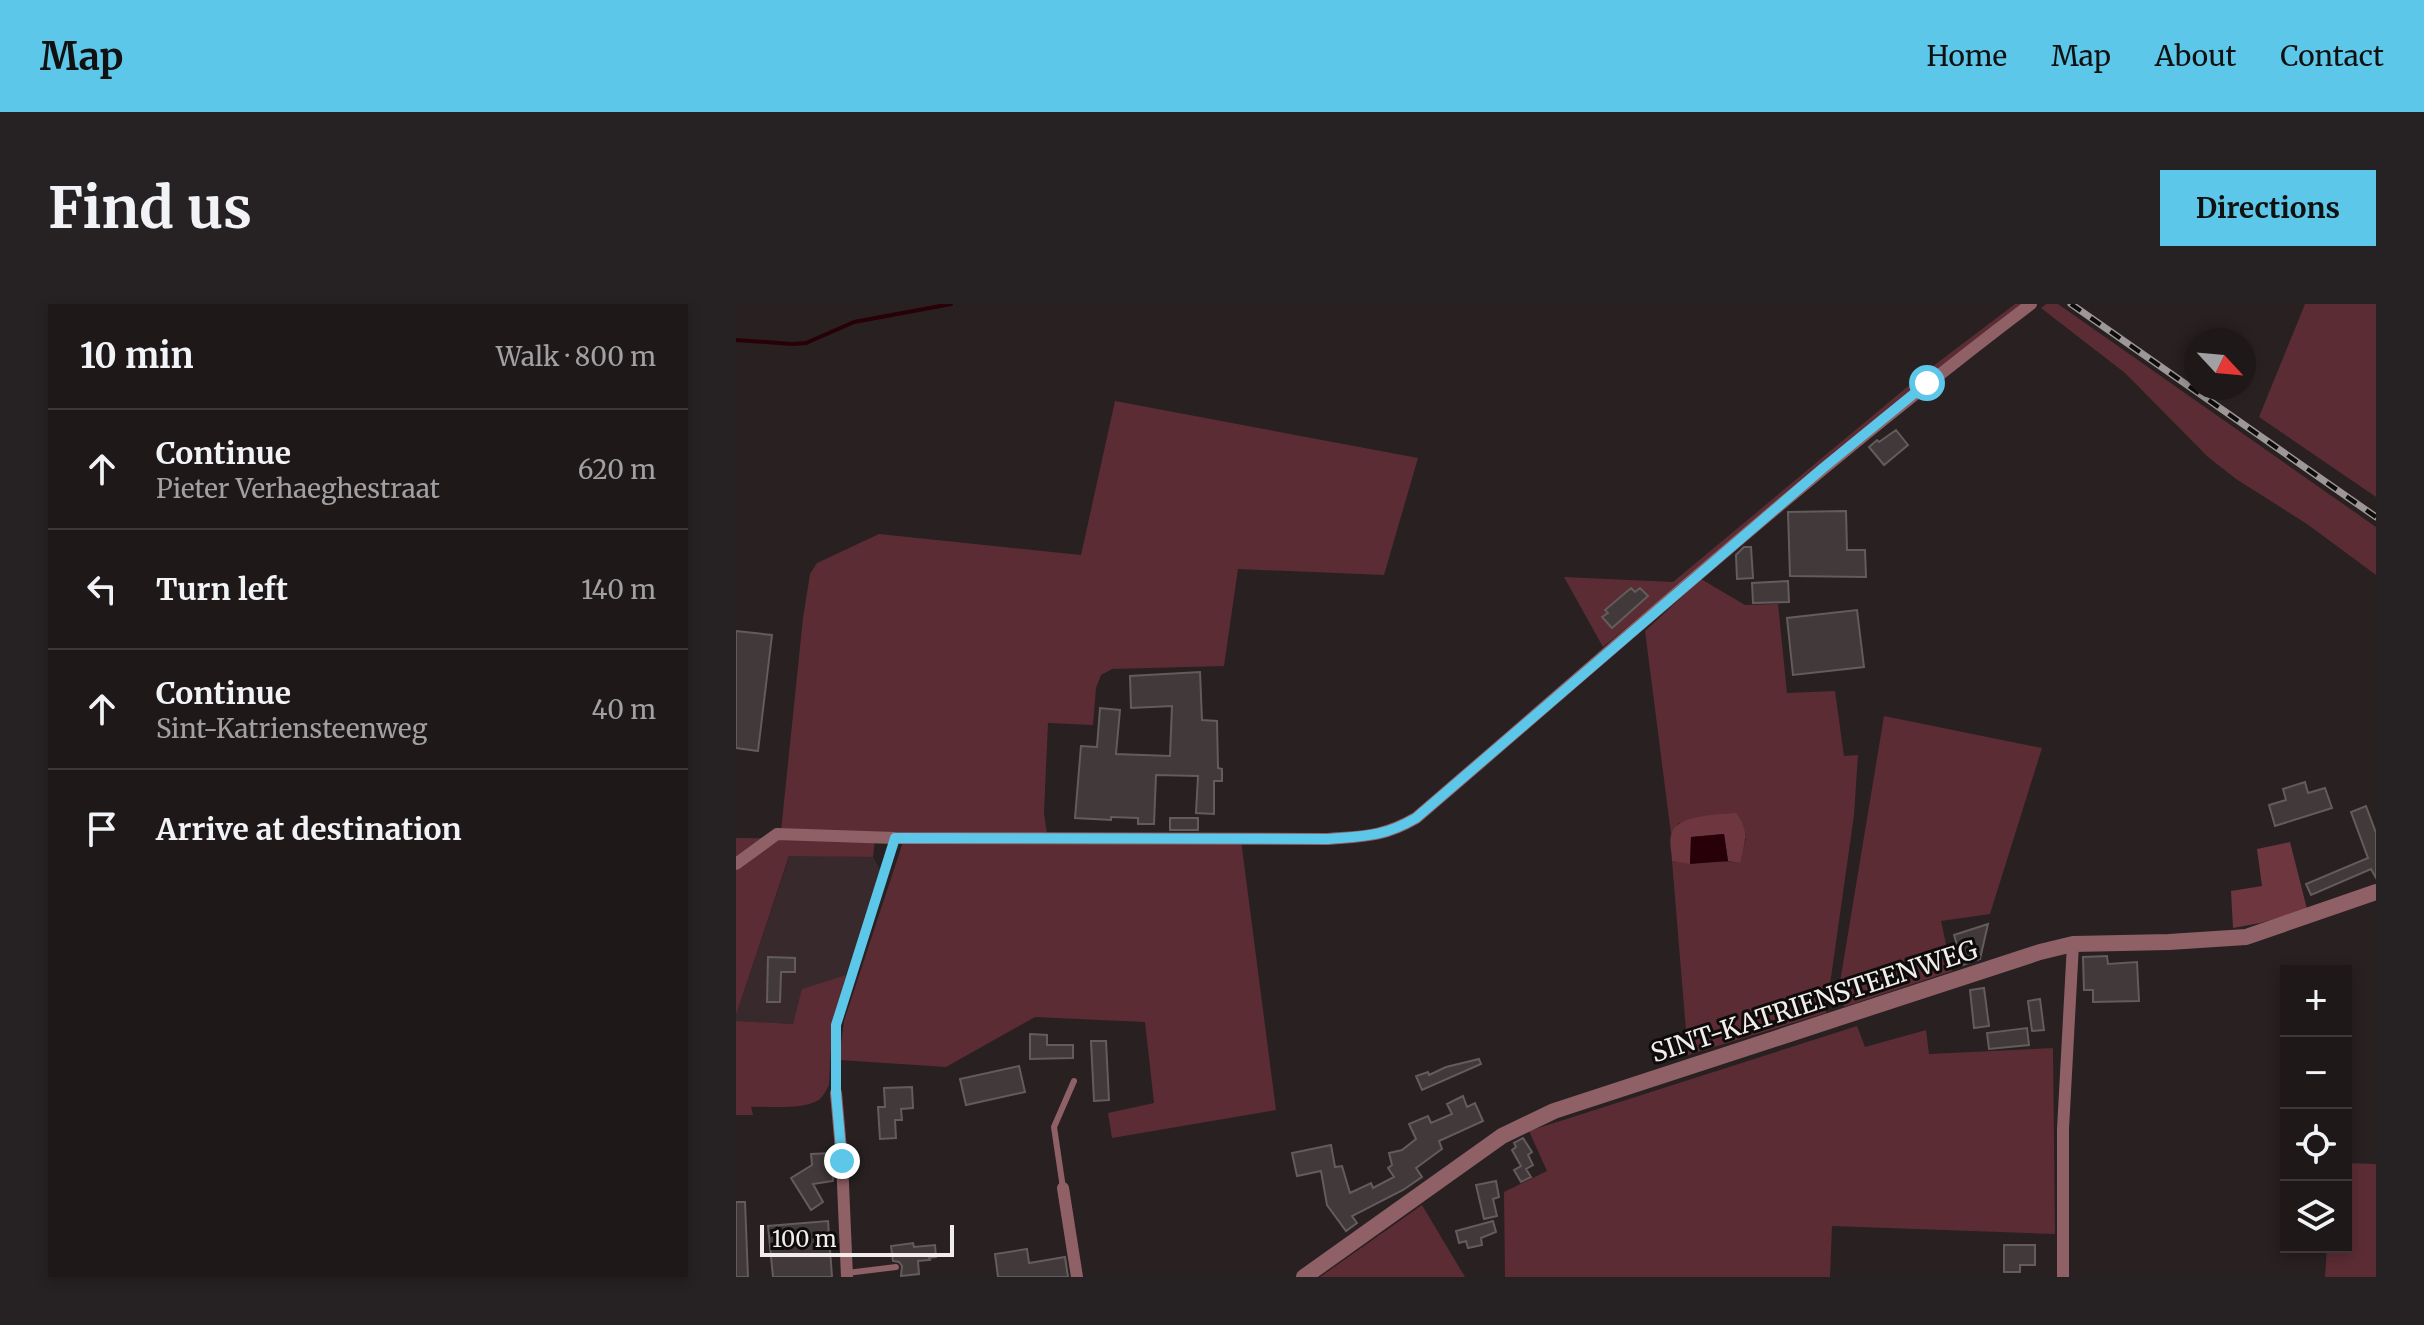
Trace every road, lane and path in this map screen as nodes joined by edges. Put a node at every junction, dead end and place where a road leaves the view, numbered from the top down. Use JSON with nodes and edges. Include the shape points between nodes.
{"nodes":[{"id":1,"x":2031,"y":304,"type":"edge"},
{"id":2,"x":895,"y":838,"type":"junction"},
{"id":3,"x":736,"y":864,"type":"edge"},
{"id":4,"x":2376,"y":892,"type":"edge"},
{"id":5,"x":2073,"y":944,"type":"junction"},
{"id":6,"x":1074,"y":1081,"type":"dead end"},
{"id":7,"x":836,"y":1093,"type":"joint"},
{"id":8,"x":1063,"y":1188,"type":"joint"},
{"id":9,"x":896,"y":1267,"type":"dead end"},
{"id":10,"x":847,"y":1275,"type":"edge"},
{"id":11,"x":1308,"y":1276,"type":"edge"},
{"id":12,"x":1077,"y":1277,"type":"edge"},
{"id":13,"x":2063,"y":1277,"type":"edge"}],
"edges":[{"from":1,"to":2,"type":"street","via":[[1834,459],[1416,818],[1394,831],[1328,839]]},
{"from":2,"to":3,"type":"street","via":[[777,834]]},
{"from":2,"to":7,"type":"path","via":[[836,1025]]},
{"from":4,"to":5,"type":"street","name":"SINT-KATRIENSTEENWEG","via":[[2246,937]]},
{"from":5,"to":11,"type":"street","name":"SINT-KATRIENSTEENWEG","via":[[1523,1124]]},
{"from":5,"to":13,"type":"street","via":[[2063,1129]]},
{"from":6,"to":8,"type":"lane","via":[[1054,1127]]},
{"from":7,"to":10,"type":"street"},
{"from":8,"to":12,"type":"street"},
{"from":9,"to":10,"type":"lane"}]}
